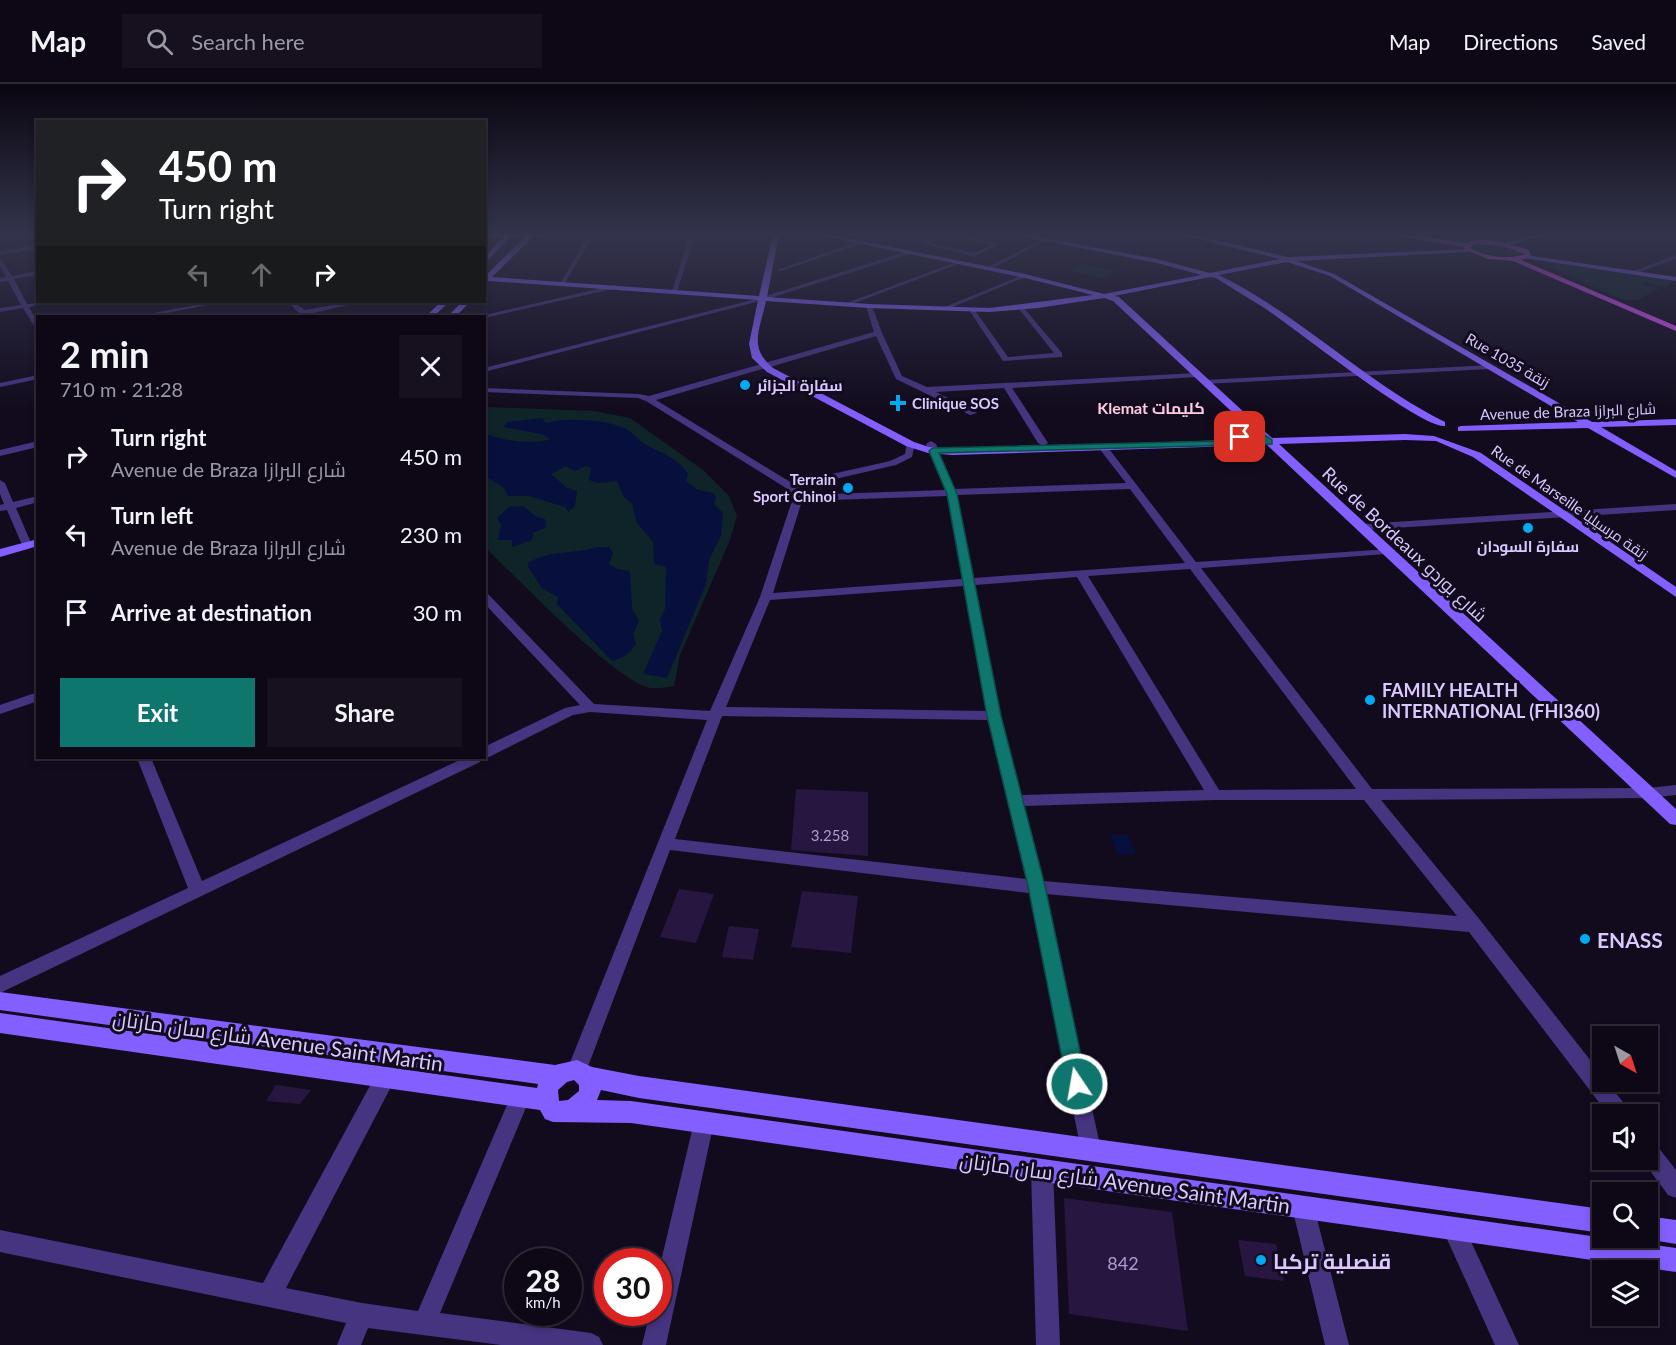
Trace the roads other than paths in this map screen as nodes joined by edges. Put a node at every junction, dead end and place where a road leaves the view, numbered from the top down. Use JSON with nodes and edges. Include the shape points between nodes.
{"nodes":[{"id":1,"x":17,"y":293,"type":"edge"},
{"id":2,"x":589,"y":293,"type":"edge"},
{"id":3,"x":699,"y":293,"type":"edge"},
{"id":4,"x":768,"y":293,"type":"edge"},
{"id":5,"x":769,"y":293,"type":"edge"},
{"id":6,"x":783,"y":293,"type":"edge"},
{"id":7,"x":877,"y":293,"type":"edge"},
{"id":8,"x":984,"y":293,"type":"edge"},
{"id":9,"x":1100,"y":293,"type":"edge"},
{"id":10,"x":1120,"y":293,"type":"edge"},
{"id":11,"x":1246,"y":293,"type":"edge"},
{"id":12,"x":1362,"y":293,"type":"edge"},
{"id":13,"x":1595,"y":293,"type":"edge"},
{"id":14,"x":1604,"y":293,"type":"edge"},
{"id":15,"x":1110,"y":295,"type":"junction"},
{"id":16,"x":767,"y":298,"type":"junction"},
{"id":17,"x":43,"y":303,"type":"edge"},
{"id":18,"x":215,"y":303,"type":"edge"},
{"id":19,"x":284,"y":303,"type":"edge"},
{"id":20,"x":292,"y":303,"type":"edge"},
{"id":21,"x":354,"y":303,"type":"edge"},
{"id":22,"x":432,"y":303,"type":"edge"},
{"id":23,"x":444,"y":303,"type":"edge"},
{"id":24,"x":456,"y":303,"type":"edge"},
{"id":25,"x":465,"y":303,"type":"edge"},
{"id":26,"x":847,"y":304,"type":"junction"},
{"id":27,"x":24,"y":306,"type":"junction"},
{"id":28,"x":869,"y":306,"type":"junction"},
{"id":29,"x":1021,"y":308,"type":"junction"},
{"id":30,"x":944,"y":309,"type":"junction"},
{"id":31,"x":0,"y":310,"type":"edge"},
{"id":32,"x":972,"y":310,"type":"junction"},
{"id":33,"x":147,"y":315,"type":"edge"},
{"id":34,"x":302,"y":315,"type":"edge"},
{"id":35,"x":419,"y":315,"type":"edge"},
{"id":36,"x":431,"y":315,"type":"edge"},
{"id":37,"x":443,"y":315,"type":"edge"},
{"id":38,"x":453,"y":315,"type":"edge"},
{"id":39,"x":486,"y":316,"type":"edge"},
{"id":40,"x":36,"y":327,"type":"edge"},
{"id":41,"x":1676,"y":327,"type":"edge"},
{"id":42,"x":878,"y":333,"type":"junction"},
{"id":43,"x":768,"y":364,"type":"junction"},
{"id":44,"x":1489,"y":367,"type":"junction"},
{"id":45,"x":486,"y":369,"type":"edge"},
{"id":46,"x":1361,"y":374,"type":"junction"},
{"id":47,"x":36,"y":377,"type":"edge"},
{"id":48,"x":1200,"y":378,"type":"junction"},
{"id":49,"x":1006,"y":385,"type":"junction"},
{"id":50,"x":0,"y":386,"type":"edge"},
{"id":51,"x":486,"y":390,"type":"edge"},
{"id":52,"x":924,"y":390,"type":"junction"},
{"id":53,"x":650,"y":399,"type":"junction"},
{"id":54,"x":1414,"y":410,"type":"junction"},
{"id":55,"x":974,"y":413,"type":"dead end"},
{"id":56,"x":1676,"y":422,"type":"edge"},
{"id":57,"x":1442,"y":424,"type":"junction"},
{"id":58,"x":1589,"y":425,"type":"junction"},
{"id":59,"x":1422,"y":428,"type":"junction"},
{"id":60,"x":1461,"y":429,"type":"junction"},
{"id":61,"x":1676,"y":429,"type":"edge"},
{"id":62,"x":1600,"y":432,"type":"junction"},
{"id":63,"x":1469,"y":438,"type":"junction"},
{"id":64,"x":1266,"y":440,"type":"junction"},
{"id":65,"x":1438,"y":440,"type":"junction"},
{"id":66,"x":1043,"y":443,"type":"junction"},
{"id":67,"x":36,"y":444,"type":"edge"},
{"id":68,"x":910,"y":444,"type":"junction"},
{"id":69,"x":1103,"y":447,"type":"junction"},
{"id":70,"x":933,"y":450,"type":"junction"},
{"id":71,"x":0,"y":453,"type":"edge"},
{"id":72,"x":1477,"y":455,"type":"junction"},
{"id":73,"x":903,"y":459,"type":"junction"},
{"id":74,"x":1676,"y":475,"type":"edge"},
{"id":75,"x":0,"y":483,"type":"edge"},
{"id":76,"x":790,"y":486,"type":"junction"},
{"id":77,"x":1130,"y":486,"type":"junction"},
{"id":78,"x":952,"y":494,"type":"junction"},
{"id":79,"x":798,"y":498,"type":"junction"},
{"id":80,"x":36,"y":500,"type":"edge"},
{"id":81,"x":1676,"y":507,"type":"edge"},
{"id":82,"x":4,"y":508,"type":"edge"},
{"id":83,"x":1562,"y":514,"type":"junction"},
{"id":84,"x":1362,"y":527,"type":"junction"},
{"id":85,"x":32,"y":544,"type":"edge"},
{"id":86,"x":1386,"y":551,"type":"junction"},
{"id":87,"x":0,"y":553,"type":"edge"},
{"id":88,"x":1191,"y":565,"type":"junction"},
{"id":89,"x":1082,"y":574,"type":"junction"},
{"id":90,"x":970,"y":583,"type":"junction"},
{"id":91,"x":1676,"y":593,"type":"edge"},
{"id":92,"x":766,"y":597,"type":"junction"},
{"id":93,"x":486,"y":598,"type":"edge"},
{"id":94,"x":36,"y":697,"type":"edge"},
{"id":95,"x":590,"y":708,"type":"junction"},
{"id":96,"x":0,"y":710,"type":"edge"},
{"id":97,"x":716,"y":714,"type":"junction"},
{"id":98,"x":994,"y":716,"type":"junction"},
{"id":99,"x":486,"y":752,"type":"edge"},
{"id":100,"x":144,"y":759,"type":"edge"},
{"id":101,"x":473,"y":759,"type":"edge"},
{"id":102,"x":1676,"y":790,"type":"edge"},
{"id":103,"x":1648,"y":793,"type":"junction"},
{"id":104,"x":1368,"y":794,"type":"junction"},
{"id":105,"x":1215,"y":795,"type":"junction"},
{"id":106,"x":1014,"y":801,"type":"junction"},
{"id":107,"x":1676,"y":819,"type":"edge"},
{"id":108,"x":667,"y":843,"type":"junction"},
{"id":109,"x":1036,"y":886,"type":"junction"},
{"id":110,"x":197,"y":890,"type":"junction"},
{"id":111,"x":1474,"y":925,"type":"junction"},
{"id":112,"x":0,"y":985,"type":"edge"},
{"id":113,"x":0,"y":1002,"type":"edge"},
{"id":114,"x":0,"y":1023,"type":"edge"},
{"id":115,"x":574,"y":1074,"type":"junction"},
{"id":116,"x":386,"y":1076,"type":"junction"},
{"id":117,"x":520,"y":1098,"type":"junction"},
{"id":118,"x":546,"y":1100,"type":"junction"},
{"id":119,"x":1612,"y":1104,"type":"edge"},
{"id":120,"x":574,"y":1111,"type":"junction"},
{"id":121,"x":704,"y":1122,"type":"junction"},
{"id":122,"x":1091,"y":1150,"type":"junction"},
{"id":123,"x":1658,"y":1163,"type":"edge"},
{"id":124,"x":1042,"y":1170,"type":"junction"},
{"id":125,"x":1676,"y":1187,"type":"edge"},
{"id":126,"x":1303,"y":1207,"type":"junction"},
{"id":127,"x":1592,"y":1220,"type":"edge"},
{"id":128,"x":1453,"y":1228,"type":"junction"},
{"id":129,"x":1658,"y":1230,"type":"edge"},
{"id":130,"x":1676,"y":1232,"type":"edge"},
{"id":131,"x":0,"y":1241,"type":"edge"},
{"id":132,"x":1673,"y":1264,"type":"edge"},
{"id":133,"x":269,"y":1296,"type":"junction"},
{"id":134,"x":362,"y":1315,"type":"junction"},
{"id":135,"x":424,"y":1324,"type":"junction"},
{"id":136,"x":349,"y":1345,"type":"edge"},
{"id":137,"x":591,"y":1345,"type":"edge"},
{"id":138,"x":654,"y":1345,"type":"edge"},
{"id":139,"x":1048,"y":1345,"type":"edge"},
{"id":140,"x":1337,"y":1345,"type":"edge"},
{"id":141,"x":1507,"y":1345,"type":"edge"}],
"edges":[{"from":1,"to":27,"type":"street"},
{"from":2,"to":39,"type":"street"},
{"from":3,"to":16,"type":"main road"},
{"from":4,"to":16,"type":"main road"},
{"from":5,"to":16,"type":"main road"},
{"from":6,"to":16,"type":"street"},
{"from":7,"to":26,"type":"street"},
{"from":8,"to":30,"type":"street"},
{"from":9,"to":15,"type":"main road"},
{"from":10,"to":15,"type":"main road"},
{"from":11,"to":46,"type":"main road"},
{"from":12,"to":44,"type":"main road","name":"Rue 1035 زنقة"},
{"from":13,"to":41,"type":"main road"},
{"from":14,"to":41,"type":"main road"},
{"from":15,"to":29,"type":"main road"},
{"from":15,"to":48,"type":"main road","name":"Rue de Bordeaux شارع بوردو"},
{"from":16,"to":26,"type":"main road"},
{"from":16,"to":43,"type":"main road","via":[[753,353]]},
{"from":16,"to":45,"type":"street"},
{"from":17,"to":27,"type":"street"},
{"from":18,"to":33,"type":"street"},
{"from":19,"to":34,"type":"street"},
{"from":20,"to":34,"type":"street"},
{"from":21,"to":34,"type":"street"},
{"from":22,"to":35,"type":"main road"},
{"from":23,"to":36,"type":"main road"},
{"from":24,"to":37,"type":"main road"},
{"from":25,"to":38,"type":"main road"},
{"from":26,"to":28,"type":"main road"},
{"from":27,"to":31,"type":"street"},
{"from":27,"to":40,"type":"street"},
{"from":28,"to":30,"type":"main road"},
{"from":28,"to":42,"type":"street"},
{"from":29,"to":32,"type":"main road"},
{"from":29,"to":32,"type":"street","via":[[1059,355],[1006,359]]},
{"from":30,"to":32,"type":"main road"},
{"from":42,"to":43,"type":"street"},
{"from":42,"to":52,"type":"street","via":[[899,376]]},
{"from":43,"to":53,"type":"street"},
{"from":43,"to":68,"type":"main road"},
{"from":43,"to":70,"type":"main road"},
{"from":44,"to":46,"type":"street"},
{"from":44,"to":58,"type":"main road","name":"Rue 1035 زنقة"},
{"from":46,"to":48,"type":"street"},
{"from":46,"to":54,"type":"main road"},
{"from":47,"to":50,"type":"street"},
{"from":48,"to":49,"type":"street"},
{"from":48,"to":64,"type":"main road","name":"Rue de Bordeaux شارع بوردو"},
{"from":49,"to":52,"type":"street"},
{"from":49,"to":66,"type":"street"},
{"from":51,"to":53,"type":"street","via":[[616,393]]},
{"from":52,"to":55,"type":"street"},
{"from":53,"to":76,"type":"street"},
{"from":54,"to":57,"type":"main road"},
{"from":54,"to":59,"type":"main road"},
{"from":56,"to":58,"type":"main road","name":"Avenue de Braza شارع البرازا"},
{"from":57,"to":59,"type":"main road"},
{"from":57,"to":60,"type":"main road"},
{"from":58,"to":60,"type":"main road","name":"Avenue de Braza شارع البرازا"},
{"from":58,"to":62,"type":"main road","name":"Rue 1035 زنقة"},
{"from":59,"to":64,"type":"main road"},
{"from":59,"to":65,"type":"main road"},
{"from":60,"to":63,"type":"main road"},
{"from":61,"to":62,"type":"main road","name":"Avenue de Braza شارع البرازا"},
{"from":62,"to":63,"type":"main road","name":"Avenue de Braza شارع البرازا"},
{"from":62,"to":74,"type":"main road","name":"Rue 1035 زنقة"},
{"from":63,"to":65,"type":"main road","name":"Avenue de Braza شارع البرازا","via":[[1458,443]]},
{"from":63,"to":72,"type":"main road","name":"Rue de Marseille زنقة مرسيليا"},
{"from":64,"to":65,"type":"main road"},
{"from":64,"to":66,"type":"main road"},
{"from":64,"to":69,"type":"main road"},
{"from":64,"to":84,"type":"main road","name":"Rue de Bordeaux شارع بوردو"},
{"from":65,"to":72,"type":"main road","name":"Rue de Marseille زنقة مرسيليا"},
{"from":66,"to":70,"type":"main road"},
{"from":67,"to":71,"type":"street"},
{"from":68,"to":70,"type":"main road"},
{"from":68,"to":73,"type":"street","via":[[909,455]]},
{"from":69,"to":70,"type":"main road"},
{"from":69,"to":77,"type":"street"},
{"from":70,"to":73,"type":"street"},
{"from":70,"to":78,"type":"street"},
{"from":72,"to":83,"type":"main road","name":"Rue de Marseille زنقة مرسيليا"},
{"from":73,"to":76,"type":"street"},
{"from":75,"to":82,"type":"street"},
{"from":76,"to":79,"type":"street"},
{"from":77,"to":78,"type":"street"},
{"from":77,"to":88,"type":"street"},
{"from":78,"to":79,"type":"street"},
{"from":78,"to":90,"type":"street"},
{"from":79,"to":92,"type":"street"},
{"from":80,"to":82,"type":"street"},
{"from":81,"to":83,"type":"street"},
{"from":82,"to":85,"type":"street"},
{"from":83,"to":84,"type":"street"},
{"from":83,"to":91,"type":"main road","name":"Rue de Marseille زنقة مرسيليا"},
{"from":84,"to":86,"type":"main road","name":"Rue de Bordeaux شارع بوردو"},
{"from":85,"to":87,"type":"main road"},
{"from":86,"to":88,"type":"street"},
{"from":86,"to":103,"type":"main road","name":"Rue de Bordeaux شارع بوردو"},
{"from":88,"to":89,"type":"street"},
{"from":88,"to":104,"type":"street"},
{"from":89,"to":90,"type":"street"},
{"from":89,"to":105,"type":"street"},
{"from":90,"to":92,"type":"street"},
{"from":90,"to":98,"type":"street"},
{"from":92,"to":97,"type":"street"},
{"from":93,"to":95,"type":"street"},
{"from":94,"to":96,"type":"street"},
{"from":95,"to":97,"type":"street"},
{"from":95,"to":99,"type":"street","via":[[570,711]]},
{"from":97,"to":98,"type":"street"},
{"from":97,"to":108,"type":"street"},
{"from":98,"to":106,"type":"street"},
{"from":100,"to":110,"type":"street"},
{"from":101,"to":110,"type":"street"},
{"from":102,"to":103,"type":"street"},
{"from":103,"to":104,"type":"street"},
{"from":103,"to":107,"type":"main road","name":"Rue de Bordeaux شارع بوردو"},
{"from":104,"to":105,"type":"street"},
{"from":104,"to":111,"type":"street"},
{"from":105,"to":106,"type":"street"},
{"from":106,"to":109,"type":"street"},
{"from":108,"to":109,"type":"street"},
{"from":108,"to":115,"type":"street"},
{"from":109,"to":111,"type":"street"},
{"from":109,"to":122,"type":"street"},
{"from":110,"to":112,"type":"street"},
{"from":111,"to":119,"type":"street"},
{"from":113,"to":115,"type":"main road","name":"شارع سان مارتان Avenue Saint Martin"},
{"from":114,"to":116,"type":"main road","name":"شارع سان مارتان Avenue Saint Martin"},
{"from":115,"to":118,"type":"main road","via":[[547,1089]]},
{"from":115,"to":120,"type":"main road","via":[[591,1084],[589,1096]]},
{"from":115,"to":122,"type":"main road","name":"شارع سان مارتان Avenue Saint Martin","via":[[639,1087]]},
{"from":116,"to":117,"type":"main road","name":"شارع سان مارتان Avenue Saint Martin"},
{"from":116,"to":133,"type":"street"},
{"from":117,"to":118,"type":"main road","name":"شارع سان مارتان Avenue Saint Martin"},
{"from":117,"to":135,"type":"street"},
{"from":118,"to":120,"type":"main road","via":[[554,1111]]},
{"from":120,"to":121,"type":"main road","name":"شارع سان مارتان Avenue Saint Martin","via":[[631,1112]]},
{"from":121,"to":124,"type":"main road","name":"شارع سان مارتان Avenue Saint Martin"},
{"from":121,"to":138,"type":"street"},
{"from":122,"to":127,"type":"main road","name":"شارع سان مارتان Avenue Saint Martin"},
{"from":123,"to":125,"type":"street"},
{"from":124,"to":126,"type":"main road","name":"شارع سان مارتان Avenue Saint Martin"},
{"from":124,"to":139,"type":"street"},
{"from":126,"to":128,"type":"main road","name":"شارع سان مارتان Avenue Saint Martin"},
{"from":126,"to":140,"type":"street"},
{"from":128,"to":132,"type":"main road","name":"شارع سان مارتان Avenue Saint Martin"},
{"from":128,"to":141,"type":"street"},
{"from":129,"to":130,"type":"main road"},
{"from":131,"to":133,"type":"street"},
{"from":133,"to":134,"type":"street"},
{"from":134,"to":135,"type":"street"},
{"from":134,"to":136,"type":"street"},
{"from":135,"to":137,"type":"street"}]}
